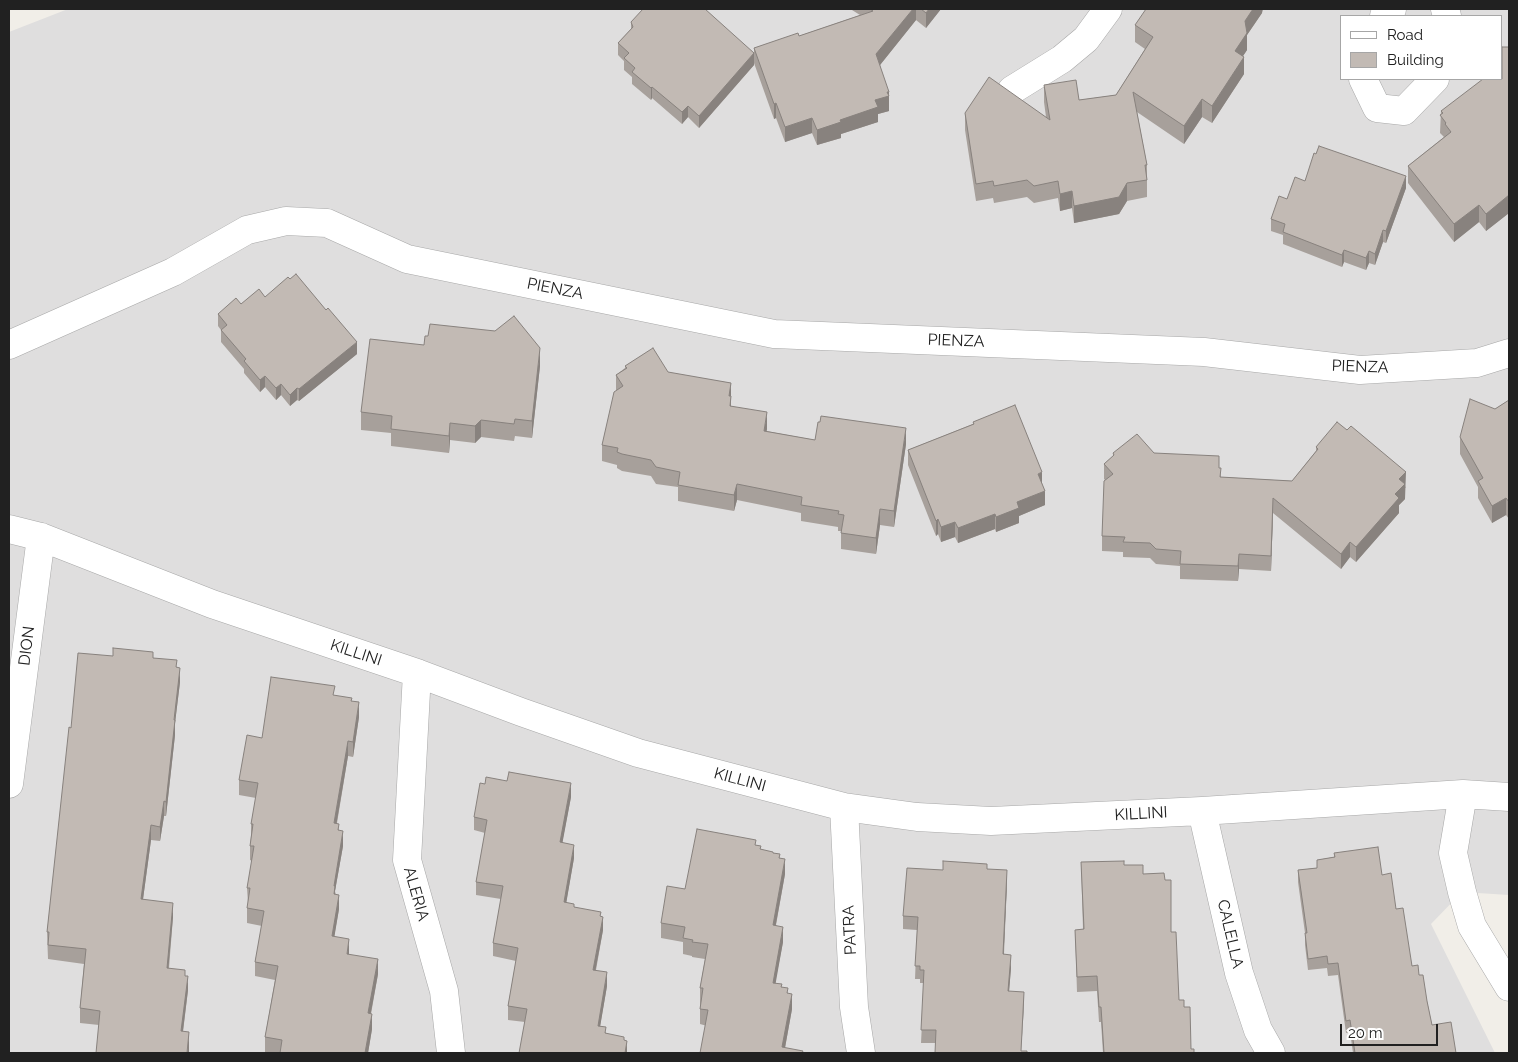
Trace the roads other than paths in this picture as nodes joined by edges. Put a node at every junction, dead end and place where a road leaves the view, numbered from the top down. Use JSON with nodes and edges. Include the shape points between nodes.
{"nodes":[{"id":1,"x":1108,"y":9,"type":"edge"},
{"id":2,"x":1363,"y":80,"type":"edge"},
{"id":3,"x":1434,"y":80,"type":"edge"},
{"id":4,"x":1012,"y":90,"type":"dead end"},
{"id":5,"x":9,"y":345,"type":"edge"},
{"id":6,"x":1509,"y":353,"type":"edge"},
{"id":7,"x":9,"y":529,"type":"edge"},
{"id":8,"x":41,"y":537,"type":"junction"},
{"id":9,"x":417,"y":673,"type":"junction"},
{"id":10,"x":9,"y":784,"type":"edge"},
{"id":11,"x":1463,"y":794,"type":"junction"},
{"id":12,"x":1509,"y":797,"type":"edge"},
{"id":13,"x":844,"y":807,"type":"junction"},
{"id":14,"x":1202,"y":811,"type":"junction"},
{"id":15,"x":1509,"y":987,"type":"edge"},
{"id":16,"x":450,"y":1053,"type":"edge"},
{"id":17,"x":861,"y":1053,"type":"edge"},
{"id":18,"x":1271,"y":1053,"type":"edge"}],
"edges":[{"from":1,"to":4,"type":"street","via":[[1086,39],[1062,59]]},
{"from":2,"to":3,"type":"street","via":[[1377,108],[1404,111]]},
{"from":5,"to":6,"type":"street","name":"PIENZA","via":[[173,272],[247,230],[286,221],[327,223],[407,259],[774,334],[1204,352],[1360,370],[1477,363]]},
{"from":7,"to":8,"type":"street","name":"KILLINI"},
{"from":8,"to":9,"type":"street","name":"KILLINI","via":[[212,604]]},
{"from":8,"to":10,"type":"street","name":"DION"},
{"from":9,"to":13,"type":"street","name":"KILLINI","via":[[638,753]]},
{"from":9,"to":16,"type":"street","name":"ALERIA","via":[[407,860],[444,991]]},
{"from":11,"to":12,"type":"street","name":"KILLINI"},
{"from":11,"to":14,"type":"street","name":"KILLINI"},
{"from":11,"to":15,"type":"street","via":[[1453,853],[1462,892],[1472,926]]},
{"from":13,"to":14,"type":"street","name":"KILLINI","via":[[917,817],[991,821]]},
{"from":13,"to":17,"type":"street","name":"PATRA","via":[[854,1006]]},
{"from":14,"to":18,"type":"street","name":"CALELLA","via":[[1239,973],[1258,1030]]}]}
